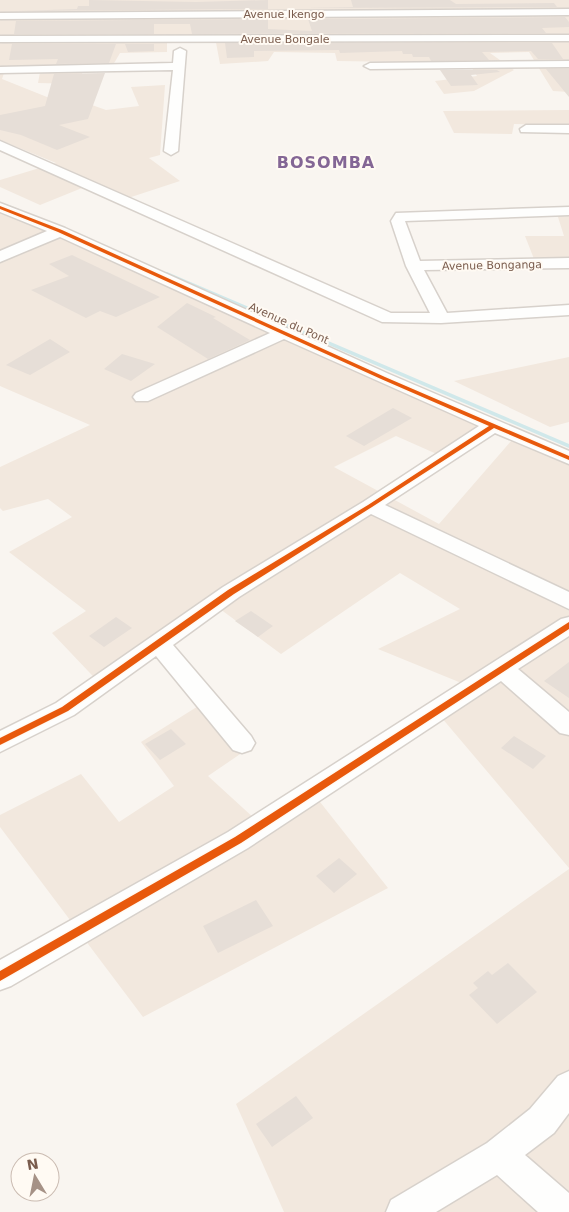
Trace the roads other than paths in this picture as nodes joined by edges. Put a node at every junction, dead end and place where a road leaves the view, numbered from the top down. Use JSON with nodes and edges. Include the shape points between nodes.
{"nodes":[{"id":1,"x":187,"y":0,"type":"edge"},
{"id":2,"x":342,"y":0,"type":"edge"},
{"id":3,"x":540,"y":0,"type":"edge"},
{"id":4,"x":68,"y":11,"type":"junction"},
{"id":5,"x":569,"y":12,"type":"edge"},
{"id":6,"x":184,"y":14,"type":"junction"},
{"id":7,"x":344,"y":14,"type":"junction"},
{"id":8,"x":0,"y":16,"type":"edge"},
{"id":9,"x":557,"y":28,"type":"edge"},
{"id":10,"x":0,"y":39,"type":"edge"},
{"id":11,"x":58,"y":39,"type":"junction"},
{"id":12,"x":181,"y":40,"type":"junction"},
{"id":13,"x":569,"y":51,"type":"edge"},
{"id":14,"x":569,"y":64,"type":"edge"},
{"id":15,"x":179,"y":66,"type":"junction"},
{"id":16,"x":370,"y":66,"type":"dead end"},
{"id":17,"x":50,"y":69,"type":"junction"},
{"id":18,"x":0,"y":70,"type":"edge"},
{"id":19,"x":526,"y":129,"type":"dead end"},
{"id":20,"x":569,"y":129,"type":"edge"},
{"id":21,"x":0,"y":145,"type":"edge"},
{"id":22,"x":171,"y":151,"type":"dead end"},
{"id":23,"x":0,"y":207,"type":"edge"},
{"id":24,"x":569,"y":211,"type":"edge"},
{"id":25,"x":60,"y":231,"type":"junction"},
{"id":26,"x":0,"y":257,"type":"edge"},
{"id":27,"x":569,"y":263,"type":"edge"},
{"id":28,"x":414,"y":266,"type":"junction"},
{"id":29,"x":569,"y":310,"type":"edge"},
{"id":30,"x":441,"y":318,"type":"junction"},
{"id":31,"x":284,"y":333,"type":"junction"},
{"id":32,"x":142,"y":397,"type":"dead end"},
{"id":33,"x":494,"y":425,"type":"junction"},
{"id":34,"x":569,"y":458,"type":"edge"},
{"id":35,"x":370,"y":506,"type":"junction"},
{"id":36,"x":569,"y":601,"type":"edge"},
{"id":37,"x":569,"y":625,"type":"edge"},
{"id":38,"x":158,"y":643,"type":"junction"},
{"id":39,"x":502,"y":669,"type":"junction"},
{"id":40,"x":569,"y":726,"type":"edge"},
{"id":41,"x":0,"y":742,"type":"edge"},
{"id":42,"x":242,"y":743,"type":"dead end"},
{"id":43,"x":0,"y":976,"type":"edge"},
{"id":44,"x":569,"y":1087,"type":"edge"},
{"id":45,"x":499,"y":1154,"type":"junction"},
{"id":46,"x":403,"y":1212,"type":"edge"},
{"id":47,"x":564,"y":1212,"type":"edge"}],
"edges":[{"from":1,"to":6,"type":"street"},
{"from":2,"to":7,"type":"street"},
{"from":3,"to":9,"type":"street"},
{"from":4,"to":6,"type":"street","name":"Avenue Ikengo"},
{"from":4,"to":8,"type":"street","name":"Avenue Ikengo"},
{"from":4,"to":11,"type":"street"},
{"from":5,"to":9,"type":"street","name":"Avenue Ikengo"},
{"from":6,"to":7,"type":"street","name":"Avenue Ikengo"},
{"from":6,"to":12,"type":"street"},
{"from":7,"to":9,"type":"street","name":"Avenue Ikengo"},
{"from":9,"to":12,"type":"street","name":"Avenue Bongale"},
{"from":9,"to":13,"type":"street"},
{"from":10,"to":11,"type":"street","name":"Avenue Bongale"},
{"from":11,"to":12,"type":"street","name":"Avenue Bongale"},
{"from":11,"to":17,"type":"street"},
{"from":12,"to":15,"type":"street"},
{"from":14,"to":16,"type":"street"},
{"from":15,"to":17,"type":"street"},
{"from":15,"to":22,"type":"street"},
{"from":17,"to":18,"type":"street"},
{"from":19,"to":20,"type":"street"},
{"from":21,"to":30,"type":"street","via":[[388,318]]},
{"from":23,"to":25,"type":"street","name":"Avenue du Pont"},
{"from":24,"to":28,"type":"street","via":[[401,216],[398,221]]},
{"from":25,"to":26,"type":"street"},
{"from":25,"to":31,"type":"street","name":"Avenue du Pont"},
{"from":27,"to":28,"type":"street","name":"Avenue Bonganga"},
{"from":28,"to":30,"type":"street"},
{"from":29,"to":30,"type":"street"},
{"from":31,"to":32,"type":"street"},
{"from":31,"to":33,"type":"street","name":"Avenue du Pont"},
{"from":33,"to":34,"type":"street","name":"Avenue du Pont"},
{"from":33,"to":35,"type":"street"},
{"from":35,"to":36,"type":"street"},
{"from":35,"to":38,"type":"street","via":[[231,592]]},
{"from":37,"to":39,"type":"street"},
{"from":38,"to":41,"type":"street","via":[[65,709]]},
{"from":38,"to":42,"type":"street"},
{"from":39,"to":40,"type":"street"},
{"from":39,"to":43,"type":"street","via":[[238,840]]},
{"from":44,"to":45,"type":"street","via":[[542,1121]]},
{"from":45,"to":46,"type":"street"},
{"from":45,"to":47,"type":"street"}]}
